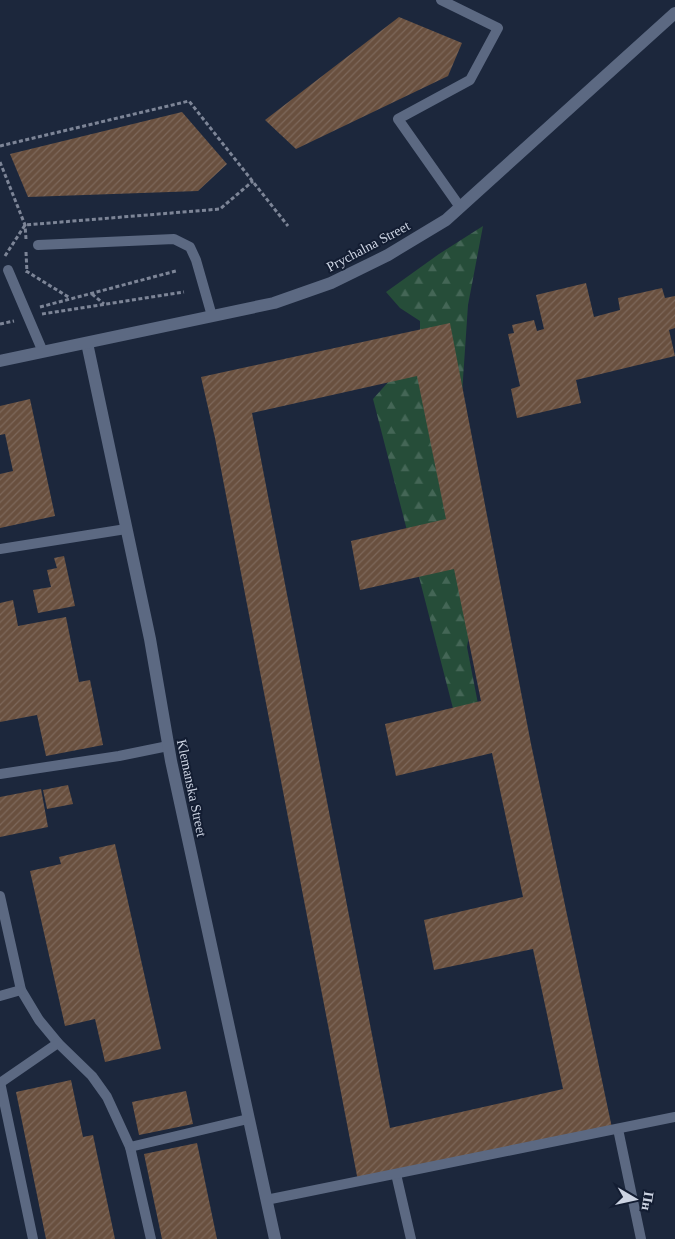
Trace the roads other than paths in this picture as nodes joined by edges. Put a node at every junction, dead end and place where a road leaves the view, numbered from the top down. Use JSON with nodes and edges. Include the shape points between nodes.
{"nodes":[{"id":1,"x":441,"y":0,"type":"edge"},
{"id":2,"x":675,"y":13,"type":"edge"},
{"id":3,"x":460,"y":207,"type":"junction"},
{"id":4,"x":38,"y":245,"type":"dead end"},
{"id":5,"x":8,"y":270,"type":"dead end"},
{"id":6,"x":212,"y":316,"type":"junction"},
{"id":7,"x":87,"y":342,"type":"junction"},
{"id":8,"x":43,"y":352,"type":"junction"},
{"id":9,"x":0,"y":361,"type":"edge"},
{"id":10,"x":126,"y":529,"type":"junction"},
{"id":11,"x":0,"y":549,"type":"edge"},
{"id":12,"x":168,"y":746,"type":"junction"},
{"id":13,"x":0,"y":774,"type":"edge"},
{"id":14,"x":0,"y":896,"type":"edge"},
{"id":15,"x":21,"y":990,"type":"junction"},
{"id":16,"x":0,"y":996,"type":"edge"},
{"id":17,"x":58,"y":1043,"type":"junction"},
{"id":18,"x":0,"y":1082,"type":"edge"},
{"id":19,"x":675,"y":1117,"type":"edge"},
{"id":20,"x":248,"y":1119,"type":"junction"},
{"id":21,"x":618,"y":1128,"type":"junction"},
{"id":22,"x":130,"y":1147,"type":"junction"},
{"id":23,"x":396,"y":1174,"type":"junction"},
{"id":24,"x":266,"y":1200,"type":"junction"},
{"id":25,"x":33,"y":1239,"type":"edge"},
{"id":26,"x":151,"y":1239,"type":"edge"},
{"id":27,"x":275,"y":1239,"type":"edge"},
{"id":28,"x":412,"y":1239,"type":"edge"},
{"id":29,"x":642,"y":1239,"type":"edge"}],
"edges":[{"from":1,"to":3,"type":"lane","via":[[498,28],[470,80],[398,119]]},
{"from":2,"to":3,"type":"street","name":"Prychalna Street"},
{"from":3,"to":6,"type":"street","name":"Prychalna Street","via":[[446,220],[388,255],[332,283],[274,304]]},
{"from":4,"to":6,"type":"lane","via":[[174,240],[190,247]]},
{"from":5,"to":8,"type":"lane"},
{"from":6,"to":7,"type":"street","name":"Prychalna Street"},
{"from":7,"to":8,"type":"street","name":"Prychalna Street"},
{"from":7,"to":10,"type":"street","name":"Klemanska Street"},
{"from":8,"to":9,"type":"street","name":"Prychalna Street"},
{"from":10,"to":11,"type":"lane"},
{"from":10,"to":12,"type":"street","name":"Klemanska Street"},
{"from":12,"to":13,"type":"lane"},
{"from":12,"to":20,"type":"street","name":"Klemanska Street"},
{"from":14,"to":15,"type":"lane"},
{"from":15,"to":16,"type":"lane"},
{"from":15,"to":17,"type":"lane"},
{"from":17,"to":18,"type":"lane"},
{"from":17,"to":22,"type":"lane","via":[[102,1090]]},
{"from":18,"to":25,"type":"lane"},
{"from":19,"to":21,"type":"lane"},
{"from":20,"to":22,"type":"lane"},
{"from":20,"to":24,"type":"street","name":"Klemanska Street"},
{"from":21,"to":23,"type":"lane"},
{"from":21,"to":29,"type":"lane"},
{"from":22,"to":26,"type":"lane"},
{"from":23,"to":24,"type":"lane"},
{"from":23,"to":28,"type":"lane"},
{"from":24,"to":27,"type":"street","name":"Klemanska Street"}]}
